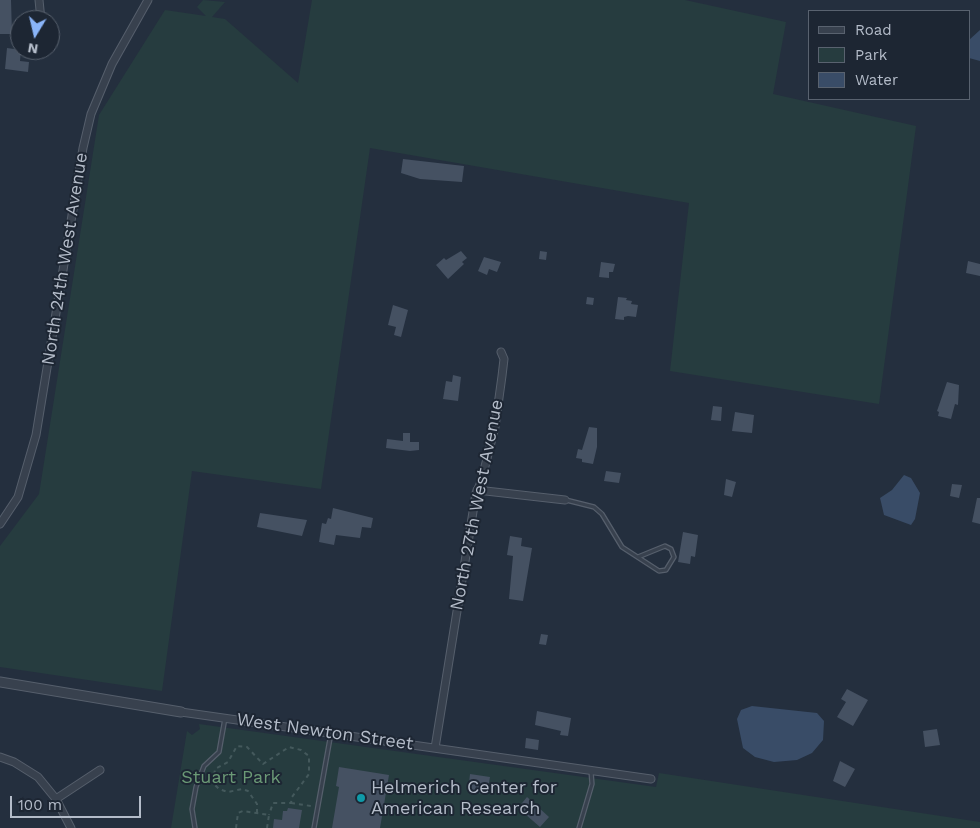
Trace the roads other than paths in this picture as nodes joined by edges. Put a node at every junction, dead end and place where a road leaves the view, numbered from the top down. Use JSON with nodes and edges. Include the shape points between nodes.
{"nodes":[{"id":1,"x":148,"y":0,"type":"edge"},
{"id":2,"x":501,"y":352,"type":"dead end"},
{"id":3,"x":477,"y":490,"type":"junction"},
{"id":4,"x":566,"y":500,"type":"joint"},
{"id":5,"x":0,"y":524,"type":"edge"},
{"id":6,"x":638,"y":557,"type":"junction"},
{"id":7,"x":0,"y":682,"type":"edge"},
{"id":8,"x":181,"y":712,"type":"joint"},
{"id":9,"x":226,"y":718,"type":"junction"},
{"id":10,"x":331,"y":732,"type":"junction"},
{"id":11,"x":435,"y":748,"type":"junction"},
{"id":12,"x":0,"y":757,"type":"edge"},
{"id":13,"x":100,"y":770,"type":"dead end"},
{"id":14,"x":591,"y":770,"type":"junction"},
{"id":15,"x":651,"y":779,"type":"dead end"},
{"id":16,"x":56,"y":799,"type":"junction"},
{"id":17,"x":70,"y":828,"type":"edge"},
{"id":18,"x":195,"y":828,"type":"edge"},
{"id":19,"x":314,"y":828,"type":"edge"},
{"id":20,"x":579,"y":828,"type":"edge"}],
"edges":[{"from":1,"to":5,"type":"street","name":"North 24th West Avenue","via":[[109,71],[91,114],[36,435],[18,497]]},
{"from":2,"to":3,"type":"street","name":"North 27th West Avenue","via":[[504,360],[495,427]]},
{"from":3,"to":4,"type":"street"},
{"from":3,"to":11,"type":"street","name":"North 27th West Avenue"},
{"from":4,"to":6,"type":"lane","via":[[594,507],[602,514],[622,547]]},
{"from":6,"to":6,"type":"lane","via":[[659,571],[666,570],[674,557],[671,549],[664,546]]},
{"from":7,"to":8,"type":"street","name":"West Newton Street"},
{"from":8,"to":9,"type":"street","name":"West Newton Street"},
{"from":9,"to":10,"type":"street","name":"West Newton Street"},
{"from":9,"to":18,"type":"lane","via":[[219,752],[204,766],[197,782],[192,809]]},
{"from":10,"to":11,"type":"street","name":"West Newton Street"},
{"from":10,"to":19,"type":"lane"},
{"from":11,"to":14,"type":"street","name":"West Newton Street"},
{"from":12,"to":16,"type":"street","via":[[30,771]]},
{"from":13,"to":16,"type":"street"},
{"from":14,"to":15,"type":"street","name":"West Newton Street"},
{"from":14,"to":20,"type":"lane","via":[[592,784]]},
{"from":16,"to":17,"type":"street"}]}
